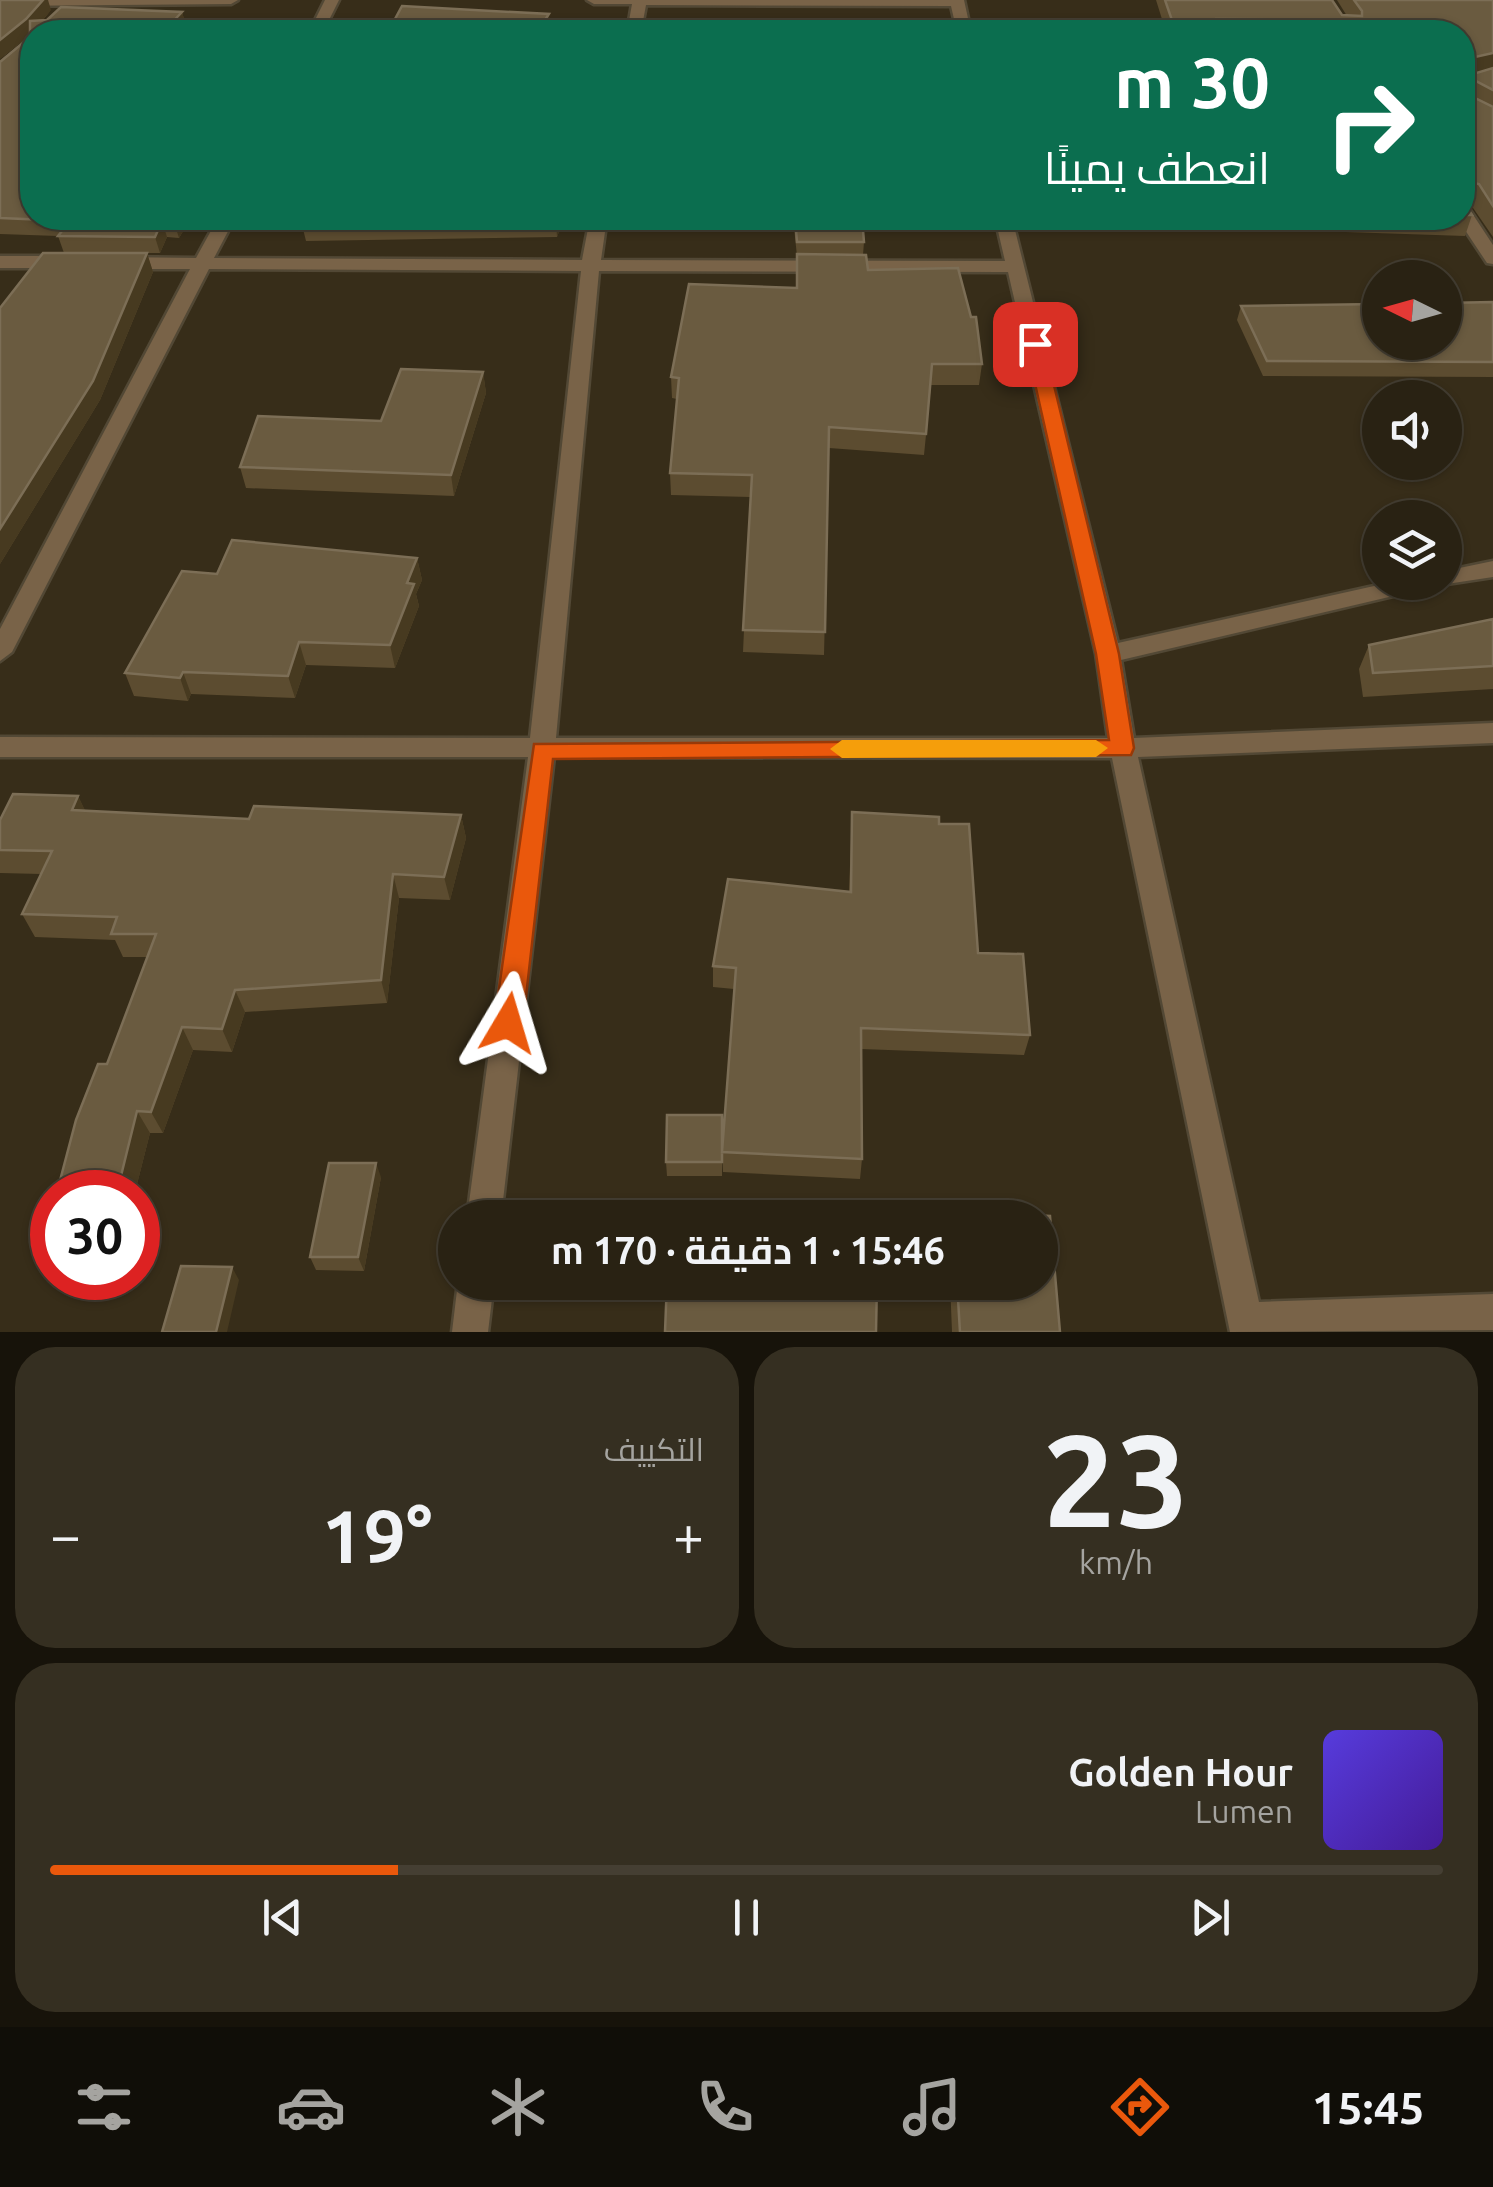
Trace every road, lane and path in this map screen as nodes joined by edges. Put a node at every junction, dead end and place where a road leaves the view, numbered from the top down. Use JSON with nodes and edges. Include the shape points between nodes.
{"nodes":[{"id":1,"x":231,"y":0,"type":"edge"},
{"id":2,"x":594,"y":0,"type":"edge"},
{"id":3,"x":640,"y":0,"type":"edge"},
{"id":4,"x":73,"y":1,"type":"edge"},
{"id":5,"x":957,"y":1,"type":"edge"},
{"id":6,"x":0,"y":2,"type":"edge"},
{"id":7,"x":53,"y":20,"type":"edge"},
{"id":8,"x":220,"y":230,"type":"edge"},
{"id":9,"x":598,"y":230,"type":"edge"},
{"id":10,"x":1007,"y":230,"type":"edge"},
{"id":11,"x":1474,"y":230,"type":"edge"},
{"id":12,"x":1493,"y":259,"type":"edge"},
{"id":13,"x":0,"y":262,"type":"edge"},
{"id":14,"x":204,"y":263,"type":"junction"},
{"id":15,"x":591,"y":263,"type":"junction"},
{"id":16,"x":1016,"y":267,"type":"junction"},
{"id":17,"x":1493,"y":569,"type":"edge"},
{"id":18,"x":1462,"y":575,"type":"edge"},
{"id":19,"x":1362,"y":597,"type":"edge"},
{"id":20,"x":0,"y":652,"type":"edge"},
{"id":21,"x":1108,"y":654,"type":"junction"},
{"id":22,"x":1493,"y":733,"type":"edge"},
{"id":23,"x":0,"y":747,"type":"edge"},
{"id":24,"x":1122,"y":748,"type":"junction"},
{"id":25,"x":542,"y":750,"type":"junction"},
{"id":26,"x":486,"y":1200,"type":"edge"},
{"id":27,"x":474,"y":1300,"type":"edge"},
{"id":28,"x":1493,"y":1312,"type":"edge"},
{"id":29,"x":1246,"y":1326,"type":"edge"},
{"id":30,"x":470,"y":1332,"type":"edge"}],
"edges":[{"from":1,"to":4,"type":"street"},
{"from":2,"to":3,"type":"street"},
{"from":3,"to":5,"type":"street"},
{"from":4,"to":6,"type":"street"},
{"from":4,"to":7,"type":"street"},
{"from":8,"to":14,"type":"street"},
{"from":9,"to":15,"type":"street"},
{"from":10,"to":16,"type":"street"},
{"from":11,"to":12,"type":"street"},
{"from":13,"to":14,"type":"street"},
{"from":14,"to":15,"type":"street"},
{"from":14,"to":20,"type":"street"},
{"from":15,"to":16,"type":"street"},
{"from":15,"to":25,"type":"street"},
{"from":16,"to":21,"type":"street"},
{"from":17,"to":18,"type":"street"},
{"from":19,"to":21,"type":"street"},
{"from":21,"to":24,"type":"street"},
{"from":22,"to":24,"type":"street"},
{"from":23,"to":25,"type":"street"},
{"from":24,"to":25,"type":"street"},
{"from":24,"to":29,"type":"street"},
{"from":25,"to":26,"type":"street"},
{"from":27,"to":30,"type":"street"},
{"from":28,"to":29,"type":"street"}]}
